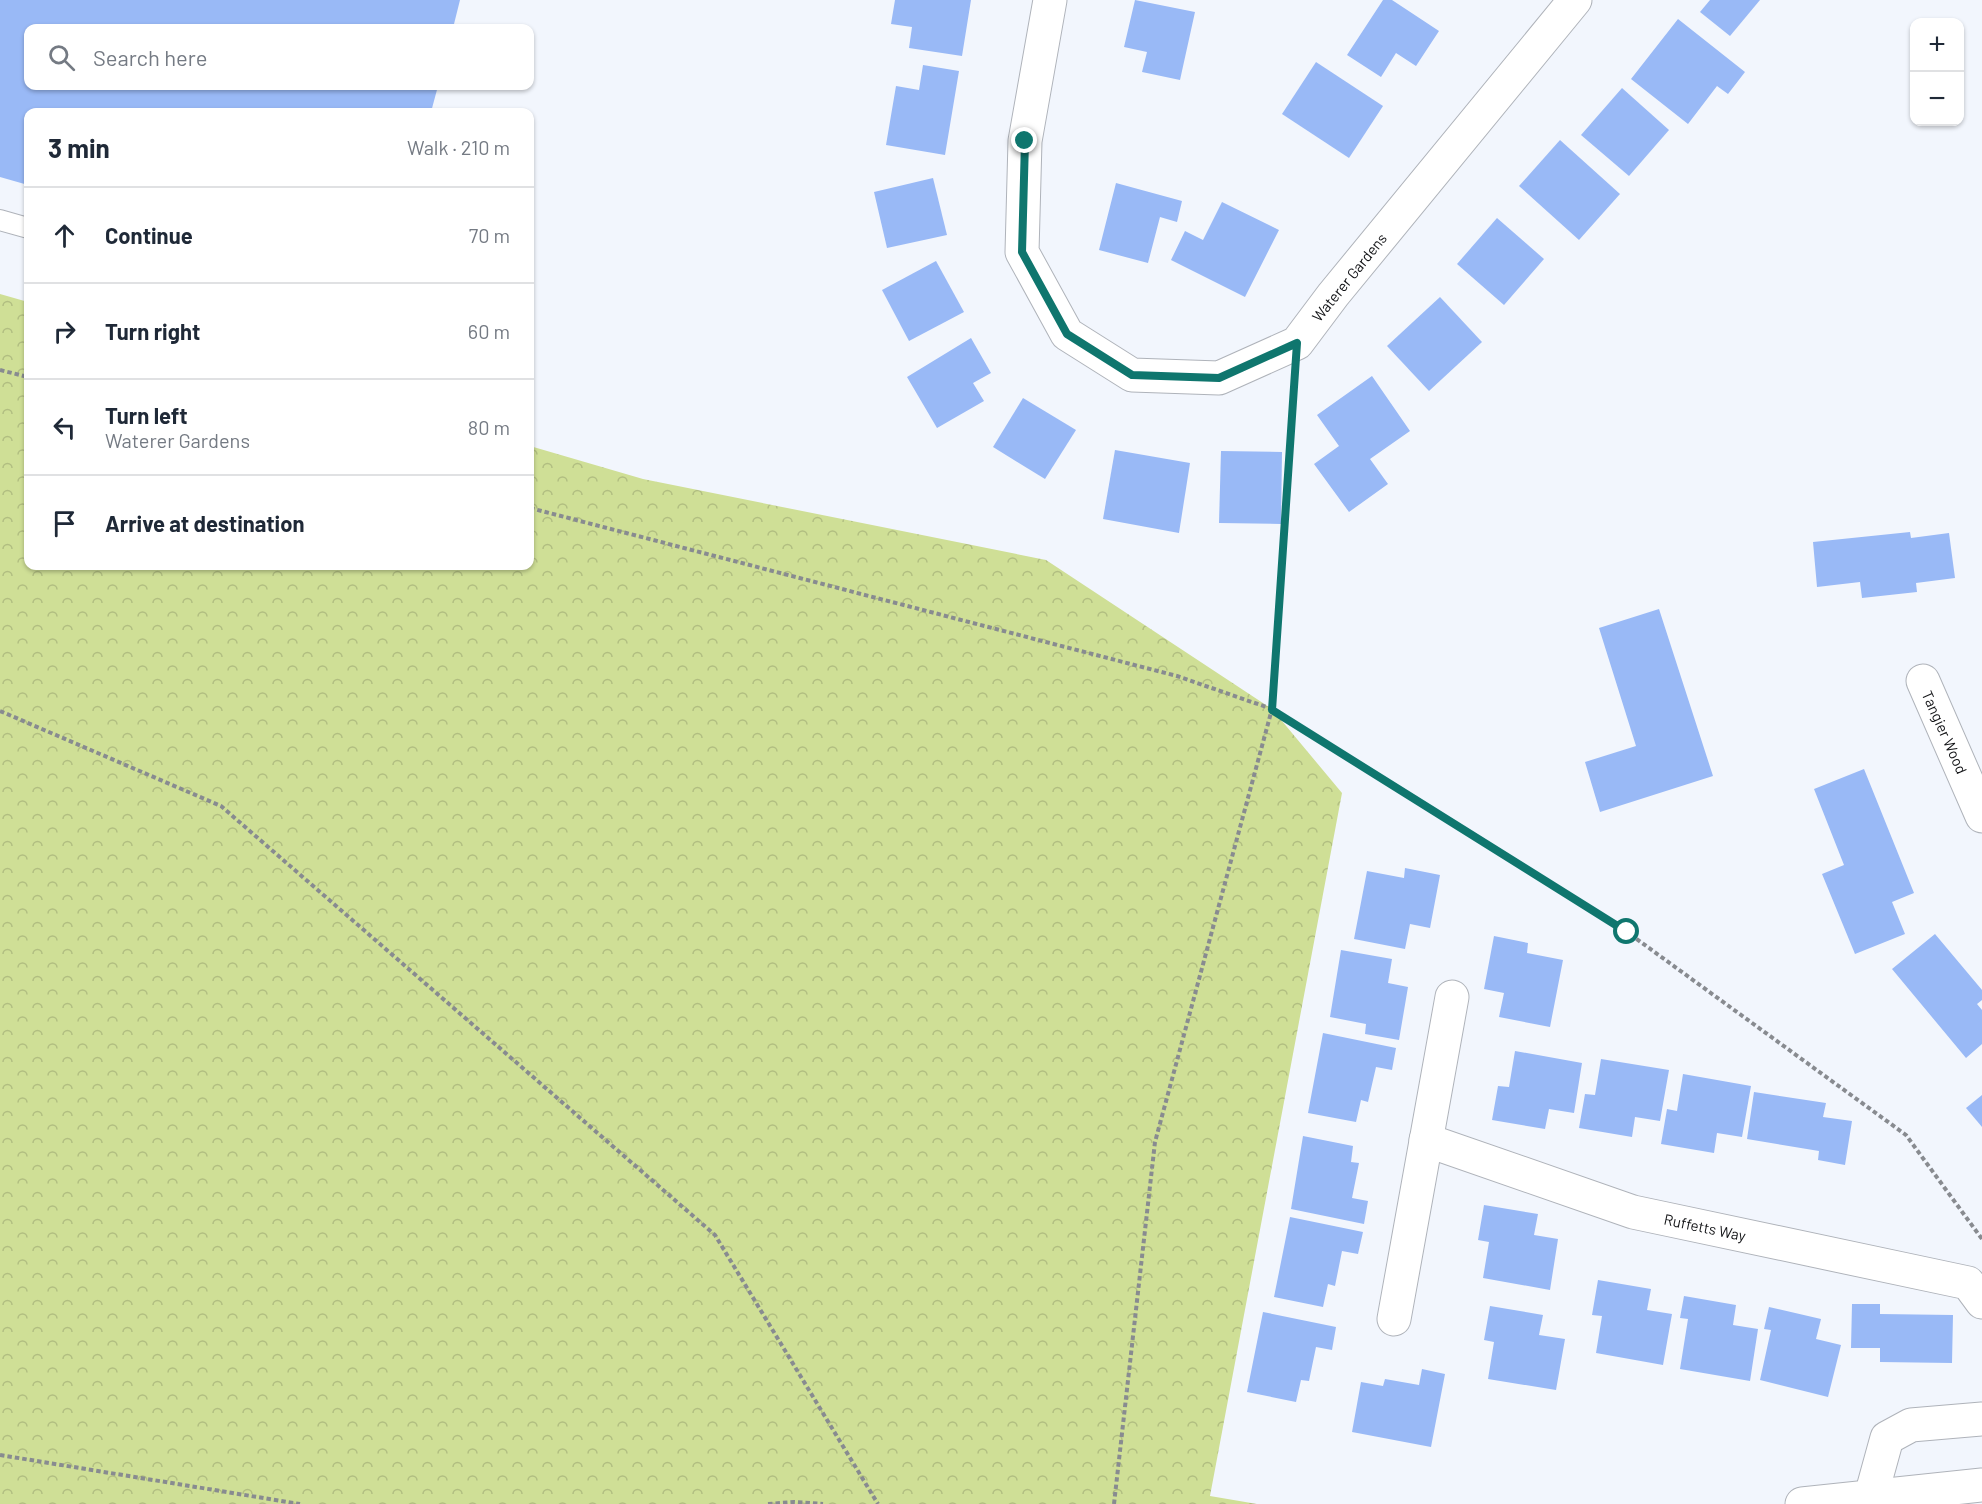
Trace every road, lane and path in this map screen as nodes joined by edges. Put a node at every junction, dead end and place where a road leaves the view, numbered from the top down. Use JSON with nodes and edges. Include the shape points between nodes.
{"nodes":[{"id":1,"x":1050,"y":0,"type":"edge"},
{"id":2,"x":1575,"y":0,"type":"edge"},
{"id":3,"x":0,"y":220,"type":"edge"},
{"id":4,"x":24,"y":227,"type":"edge"},
{"id":5,"x":1297,"y":343,"type":"junction"},
{"id":6,"x":0,"y":370,"type":"edge"},
{"id":7,"x":24,"y":376,"type":"edge"},
{"id":8,"x":534,"y":509,"type":"edge"},
{"id":9,"x":1923,"y":681,"type":"dead end"},
{"id":10,"x":1272,"y":710,"type":"junction"},
{"id":11,"x":0,"y":711,"type":"edge"},
{"id":12,"x":1982,"y":816,"type":"edge"},
{"id":13,"x":1452,"y":997,"type":"dead end"},
{"id":14,"x":1426,"y":1140,"type":"junction"},
{"id":15,"x":1982,"y":1239,"type":"edge"},
{"id":16,"x":1982,"y":1302,"type":"edge"},
{"id":17,"x":1394,"y":1319,"type":"dead end"},
{"id":18,"x":1982,"y":1419,"type":"edge"},
{"id":19,"x":0,"y":1455,"type":"edge"},
{"id":20,"x":1982,"y":1485,"type":"edge"},
{"id":21,"x":1871,"y":1496,"type":"junction"},
{"id":22,"x":300,"y":1504,"type":"edge"},
{"id":23,"x":768,"y":1504,"type":"edge"},
{"id":24,"x":823,"y":1504,"type":"edge"},
{"id":25,"x":878,"y":1504,"type":"edge"},
{"id":26,"x":1114,"y":1504,"type":"edge"},
{"id":27,"x":1803,"y":1504,"type":"edge"}],
"edges":[{"from":1,"to":5,"type":"main road","name":"Waterer Gardens","via":[[1025,141],[1022,252],[1067,334],[1132,375],[1219,378]]},
{"from":2,"to":5,"type":"main road","name":"Waterer Gardens"},
{"from":3,"to":4,"type":"lane"},
{"from":5,"to":10,"type":"path"},
{"from":6,"to":7,"type":"path"},
{"from":8,"to":10,"type":"path","via":[[1177,676]]},
{"from":9,"to":12,"type":"main road","name":"Tangier Wood"},
{"from":10,"to":15,"type":"path","via":[[1627,932],[1906,1135]]},
{"from":10,"to":26,"type":"path","via":[[1155,1142]]},
{"from":11,"to":25,"type":"path","via":[[221,806],[715,1235]]},
{"from":13,"to":14,"type":"main road"},
{"from":14,"to":16,"type":"main road","name":"Ruffetts Way","via":[[1633,1212],[1968,1283]]},
{"from":14,"to":17,"type":"main road"},
{"from":18,"to":21,"type":"main road","via":[[1911,1425],[1887,1438]]},
{"from":19,"to":22,"type":"path"},
{"from":20,"to":21,"type":"main road"},
{"from":21,"to":27,"type":"main road"},
{"from":23,"to":24,"type":"path"}]}
